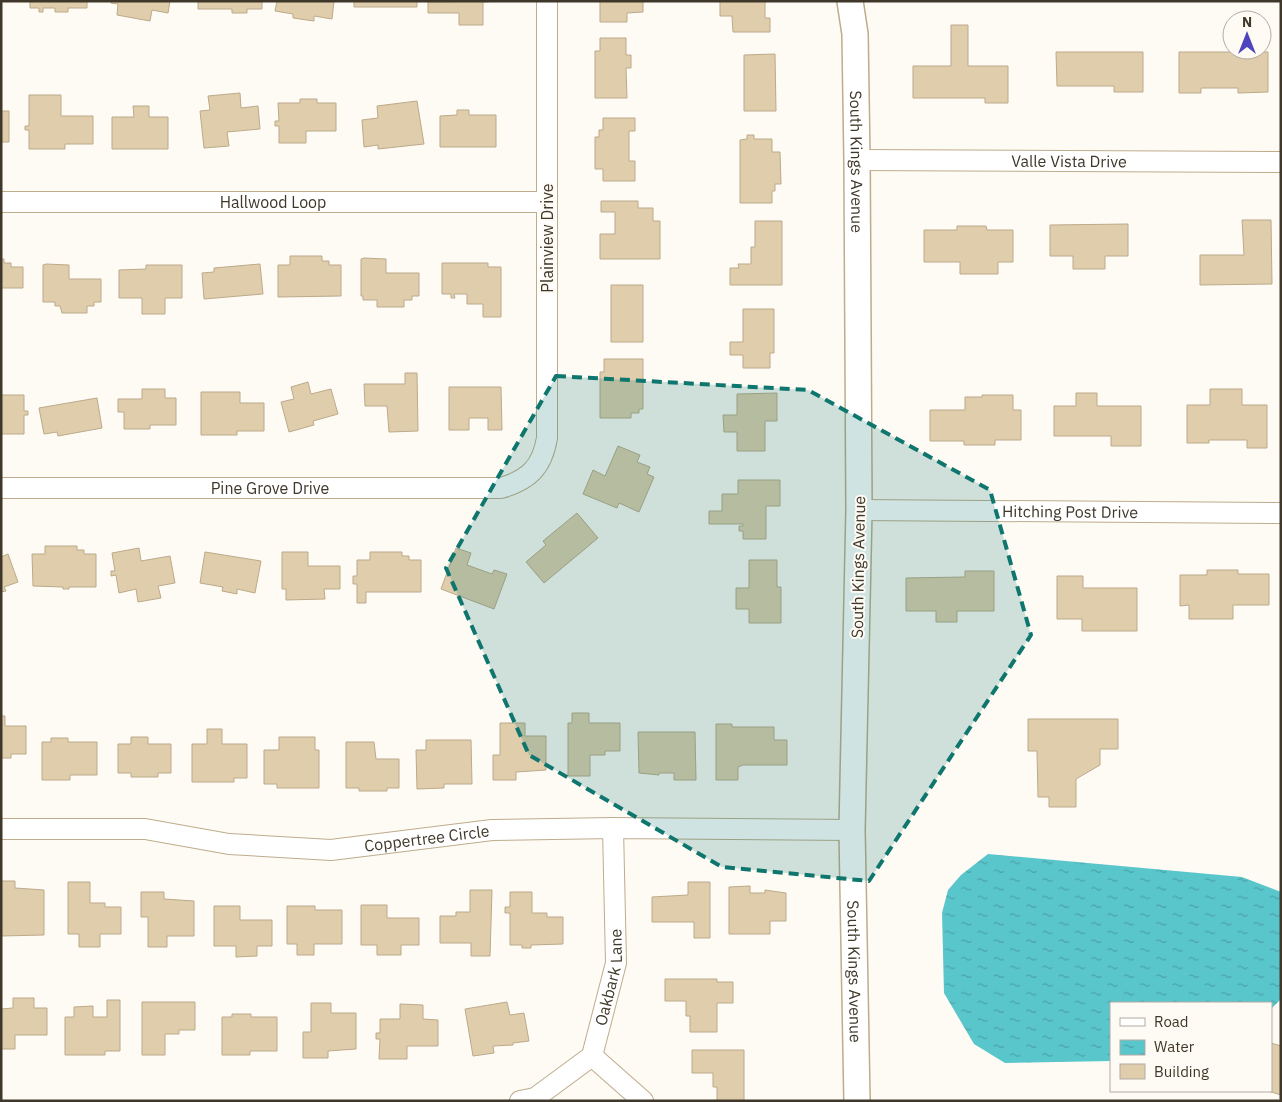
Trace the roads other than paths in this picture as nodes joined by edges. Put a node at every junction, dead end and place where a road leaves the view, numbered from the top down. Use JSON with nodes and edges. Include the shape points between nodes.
{"nodes":[{"id":1,"x":547,"y":1,"type":"edge"},
{"id":2,"x":850,"y":1,"type":"edge"},
{"id":3,"x":861,"y":1,"type":"edge"},
{"id":4,"x":855,"y":34,"type":"junction"},
{"id":5,"x":858,"y":160,"type":"junction"},
{"id":6,"x":1281,"y":162,"type":"edge"},
{"id":7,"x":1,"y":202,"type":"edge"},
{"id":8,"x":546,"y":202,"type":"junction"},
{"id":9,"x":535,"y":471,"type":"joint"},
{"id":10,"x":1,"y":488,"type":"edge"},
{"id":11,"x":859,"y":510,"type":"junction"},
{"id":12,"x":1281,"y":513,"type":"edge"},
{"id":13,"x":613,"y":828,"type":"junction"},
{"id":14,"x":1,"y":829,"type":"edge"},
{"id":15,"x":852,"y":830,"type":"junction"},
{"id":16,"x":592,"y":1056,"type":"junction"},
{"id":17,"x":520,"y":1101,"type":"edge"},
{"id":18,"x":643,"y":1101,"type":"edge"},
{"id":19,"x":857,"y":1101,"type":"edge"}],
"edges":[{"from":1,"to":8,"type":"street","name":"Plainview Drive"},
{"from":2,"to":4,"type":"street","name":"South Kings Avenue"},
{"from":3,"to":4,"type":"street","name":"South Kings Avenue"},
{"from":4,"to":5,"type":"street","name":"South Kings Avenue"},
{"from":5,"to":6,"type":"street","name":"Valle Vista Drive"},
{"from":5,"to":11,"type":"street","name":"South Kings Avenue"},
{"from":7,"to":8,"type":"street","name":"Hallwood Loop"},
{"from":8,"to":9,"type":"street","name":"Plainview Drive","via":[[547,438],[542,460]]},
{"from":9,"to":10,"type":"street","name":"Pine Grove Drive","via":[[501,488]]},
{"from":11,"to":12,"type":"street","name":"Hitching Post Drive"},
{"from":11,"to":15,"type":"street","name":"South Kings Avenue"},
{"from":13,"to":14,"type":"street","name":"Coppertree Circle","via":[[492,830],[331,850],[229,844],[145,829]]},
{"from":13,"to":15,"type":"street","name":"Coppertree Circle"},
{"from":13,"to":16,"type":"street","name":"Oakbark Lane","via":[[616,963]]},
{"from":15,"to":19,"type":"street","name":"South Kings Avenue"},
{"from":16,"to":17,"type":"street","via":[[536,1098]]},
{"from":16,"to":18,"type":"street"}]}
